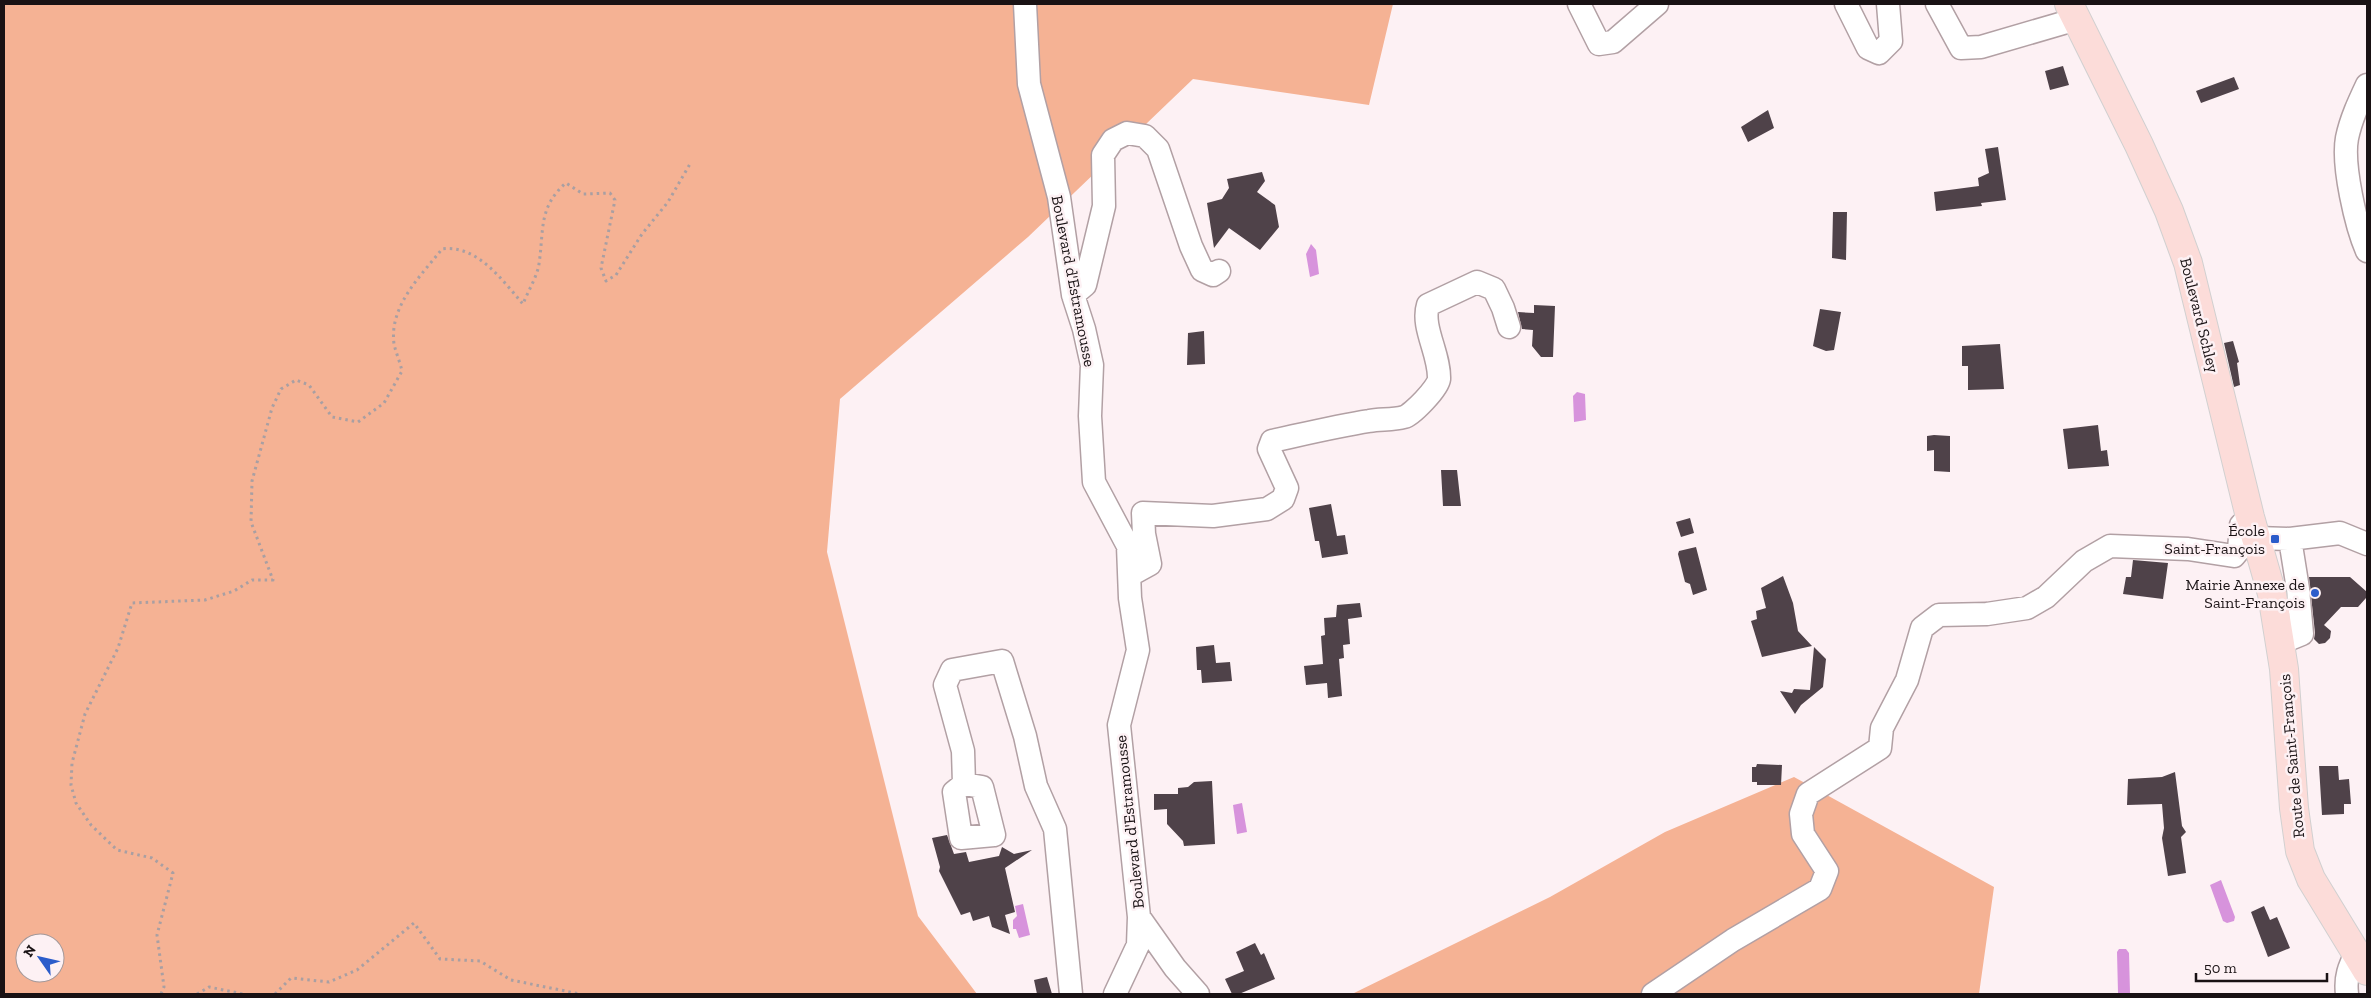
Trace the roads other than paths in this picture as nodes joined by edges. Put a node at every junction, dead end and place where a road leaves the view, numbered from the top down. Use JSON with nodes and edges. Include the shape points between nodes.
{"nodes":[{"id":1,"x":1025,"y":4,"type":"edge"},
{"id":2,"x":1579,"y":4,"type":"edge"},
{"id":3,"x":1657,"y":4,"type":"edge"},
{"id":4,"x":1846,"y":4,"type":"edge"},
{"id":5,"x":1888,"y":4,"type":"edge"},
{"id":6,"x":1937,"y":4,"type":"edge"},
{"id":7,"x":2073,"y":12,"type":"edge"},
{"id":8,"x":2367,"y":84,"type":"edge"},
{"id":9,"x":2367,"y":251,"type":"edge"},
{"id":10,"x":1219,"y":271,"type":"dead end"},
{"id":11,"x":1073,"y":295,"type":"junction"},
{"id":12,"x":1509,"y":327,"type":"dead end"},
{"id":13,"x":2253,"y":528,"type":"junction"},
{"id":14,"x":2290,"y":539,"type":"junction"},
{"id":15,"x":2367,"y":544,"type":"edge"},
{"id":16,"x":1130,"y":575,"type":"junction"},
{"id":17,"x":2280,"y":643,"type":"junction"},
{"id":18,"x":964,"y":784,"type":"dead end"},
{"id":19,"x":1139,"y":917,"type":"junction"},
{"id":20,"x":2362,"y":961,"type":"edge"},
{"id":21,"x":1071,"y":994,"type":"edge"},
{"id":22,"x":1114,"y":994,"type":"edge"},
{"id":23,"x":1198,"y":994,"type":"edge"},
{"id":24,"x":1653,"y":994,"type":"edge"},
{"id":25,"x":2347,"y":994,"type":"edge"}],
"edges":[{"from":1,"to":11,"type":"street","name":"Boulevard d'Estramousse","via":[[1029,84],[1059,197]]},
{"from":2,"to":3,"type":"street","via":[[1600,44],[1613,42]]},
{"from":4,"to":5,"type":"street","via":[[1868,48],[1879,53],[1891,41]]},
{"from":6,"to":7,"type":"street","via":[[1961,48],[1981,46]]},
{"from":7,"to":13,"type":"main road","name":"Boulevard Schley","via":[[2140,145],[2188,263]]},
{"from":8,"to":9,"type":"street","via":[[2352,116],[2346,141],[2358,231]]},
{"from":10,"to":11,"type":"street","via":[[1214,275],[1202,270],[1158,149],[1145,136],[1127,133],[1113,140],[1103,155],[1104,206],[1085,285]]},
{"from":11,"to":16,"type":"street","name":"Boulevard d'Estramousse","via":[[1092,365],[1090,416],[1094,482],[1128,546]]},
{"from":12,"to":16,"type":"street","via":[[1494,289],[1477,282],[1428,305],[1428,328],[1438,357],[1439,382],[1426,399],[1405,417],[1370,420],[1272,441],[1269,449],[1286,488],[1283,499],[1267,509],[1213,516],[1143,513],[1150,564]]},
{"from":13,"to":14,"type":"street"},
{"from":13,"to":17,"type":"main road","name":"Boulevard Schley","via":[[2272,594]]},
{"from":13,"to":24,"type":"street","via":[[2241,525],[2239,550],[2234,556],[2110,546],[2084,561],[2046,597],[2027,608],[1987,614],[1939,615],[1922,628],[1907,680],[1882,728],[1880,748],[1808,794],[1801,814],[1804,834],[1827,871],[1820,889],[1733,940]]},
{"from":14,"to":15,"type":"street","via":[[2340,533]]},
{"from":14,"to":17,"type":"street","via":[[2302,634]]},
{"from":16,"to":19,"type":"street","name":"Boulevard d'Estramousse","via":[[1138,650],[1119,725]]},
{"from":17,"to":20,"type":"main road","name":"Route de Saint-François","via":[[2300,851],[2311,879]]},
{"from":18,"to":21,"type":"street","via":[[963,752],[945,685],[952,670],[1002,661],[1025,736],[1036,786],[1055,829]]},
{"from":19,"to":22,"type":"street","name":"Boulevard d'Estramousse","via":[[1138,945]]},
{"from":19,"to":23,"type":"street"},
{"from":20,"to":25,"type":"street","via":[[2348,969],[2345,981]]}]}
